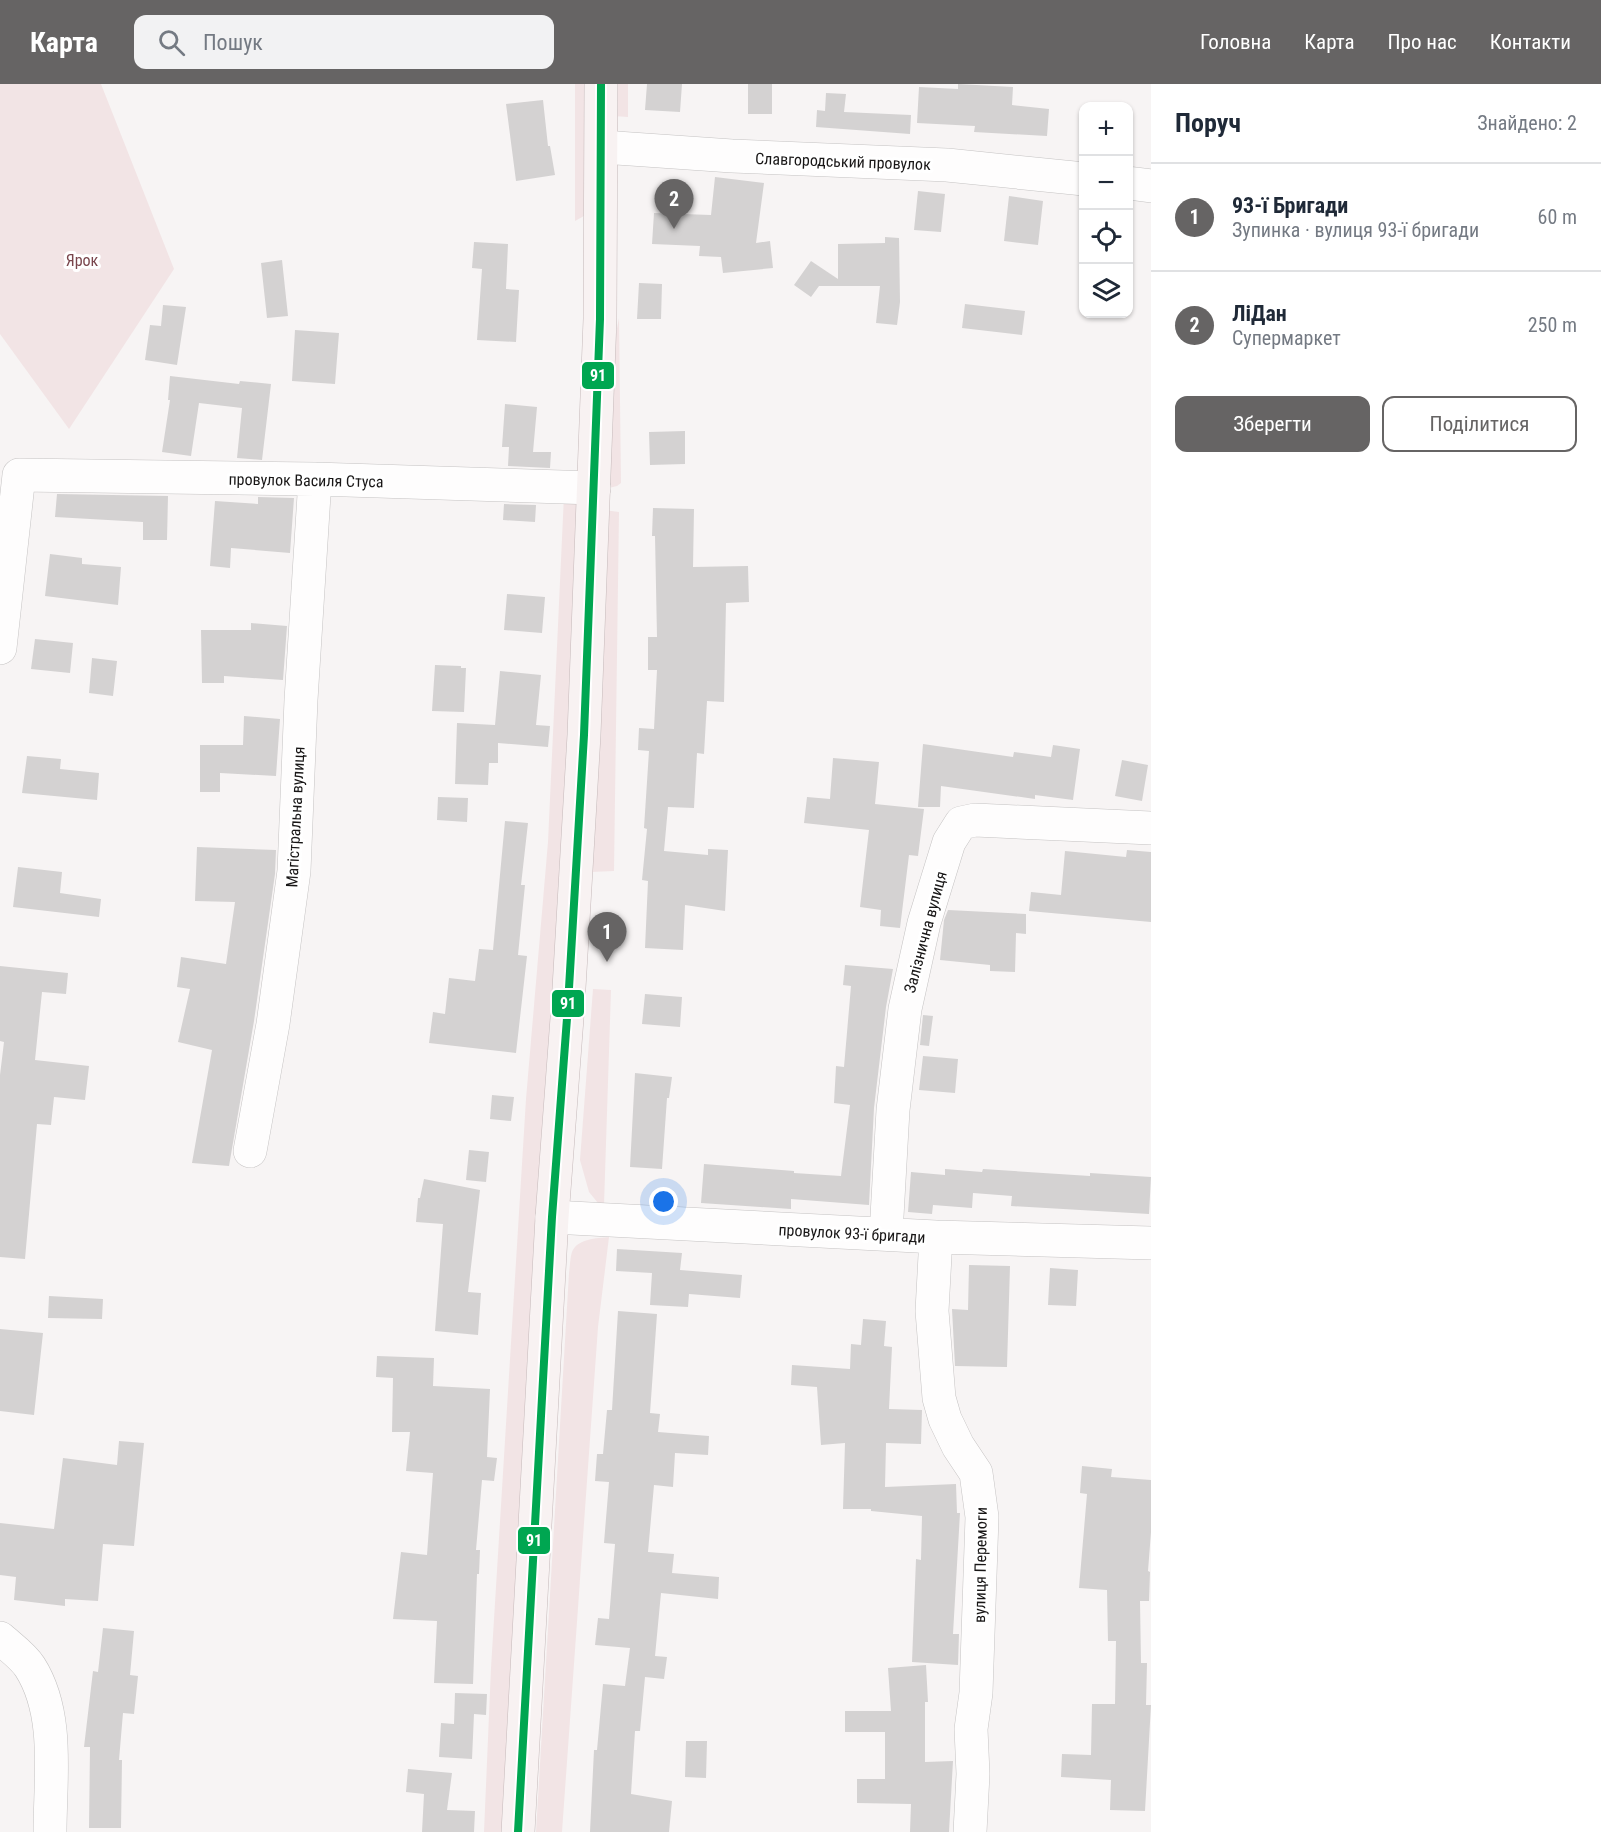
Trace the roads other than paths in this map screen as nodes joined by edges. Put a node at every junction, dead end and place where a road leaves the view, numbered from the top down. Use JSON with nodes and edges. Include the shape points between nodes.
{"nodes":[{"id":1,"x":601,"y":84,"type":"edge"},
{"id":2,"x":602,"y":147,"type":"junction"},
{"id":3,"x":1079,"y":179,"type":"edge"},
{"id":4,"x":1133,"y":184,"type":"edge"},
{"id":5,"x":1151,"y":186,"type":"edge"},
{"id":6,"x":315,"y":480,"type":"junction"},
{"id":7,"x":594,"y":488,"type":"junction"},
{"id":8,"x":0,"y":648,"type":"edge"},
{"id":9,"x":1151,"y":828,"type":"edge"},
{"id":10,"x":250,"y":1151,"type":"dead end"},
{"id":11,"x":552,"y":1217,"type":"junction"},
{"id":12,"x":886,"y":1234,"type":"junction"},
{"id":13,"x":936,"y":1237,"type":"junction"},
{"id":14,"x":1151,"y":1243,"type":"edge"},
{"id":15,"x":0,"y":1638,"type":"edge"},
{"id":16,"x":50,"y":1832,"type":"edge"},
{"id":17,"x":518,"y":1832,"type":"edge"},
{"id":18,"x":970,"y":1832,"type":"edge"}],
"edges":[{"from":1,"to":2,"type":"main road"},
{"from":2,"to":3,"type":"street","name":"Славгородський провулок","via":[[947,165]]},
{"from":2,"to":7,"type":"main road"},
{"from":4,"to":5,"type":"street"},
{"from":6,"to":7,"type":"street","name":"провулок Василя Стуса"},
{"from":6,"to":8,"type":"street","name":"провулок Василя Стуса","via":[[19,475]]},
{"from":6,"to":10,"type":"street","name":"Магістральна вулиця","via":[[294,871],[273,1024]]},
{"from":7,"to":11,"type":"main road","via":[[584,746]]},
{"from":9,"to":12,"type":"street","name":"Залізнична вулиця","via":[[975,820],[961,823],[949,842],[924,923],[905,1009],[893,1110]]},
{"from":11,"to":12,"type":"street","name":"провулок 93-ї бригади"},
{"from":11,"to":17,"type":"main road"},
{"from":12,"to":13,"type":"street","name":"провулок 93-ї бригади"},
{"from":13,"to":14,"type":"street","name":"провулок 93-ї бригади"},
{"from":13,"to":18,"type":"street","name":"вулиця Перемоги","via":[[932,1311],[939,1398],[958,1446],[976,1473],[982,1517]]},
{"from":15,"to":16,"type":"street","via":[[29,1665],[43,1691],[50,1734]]}]}
